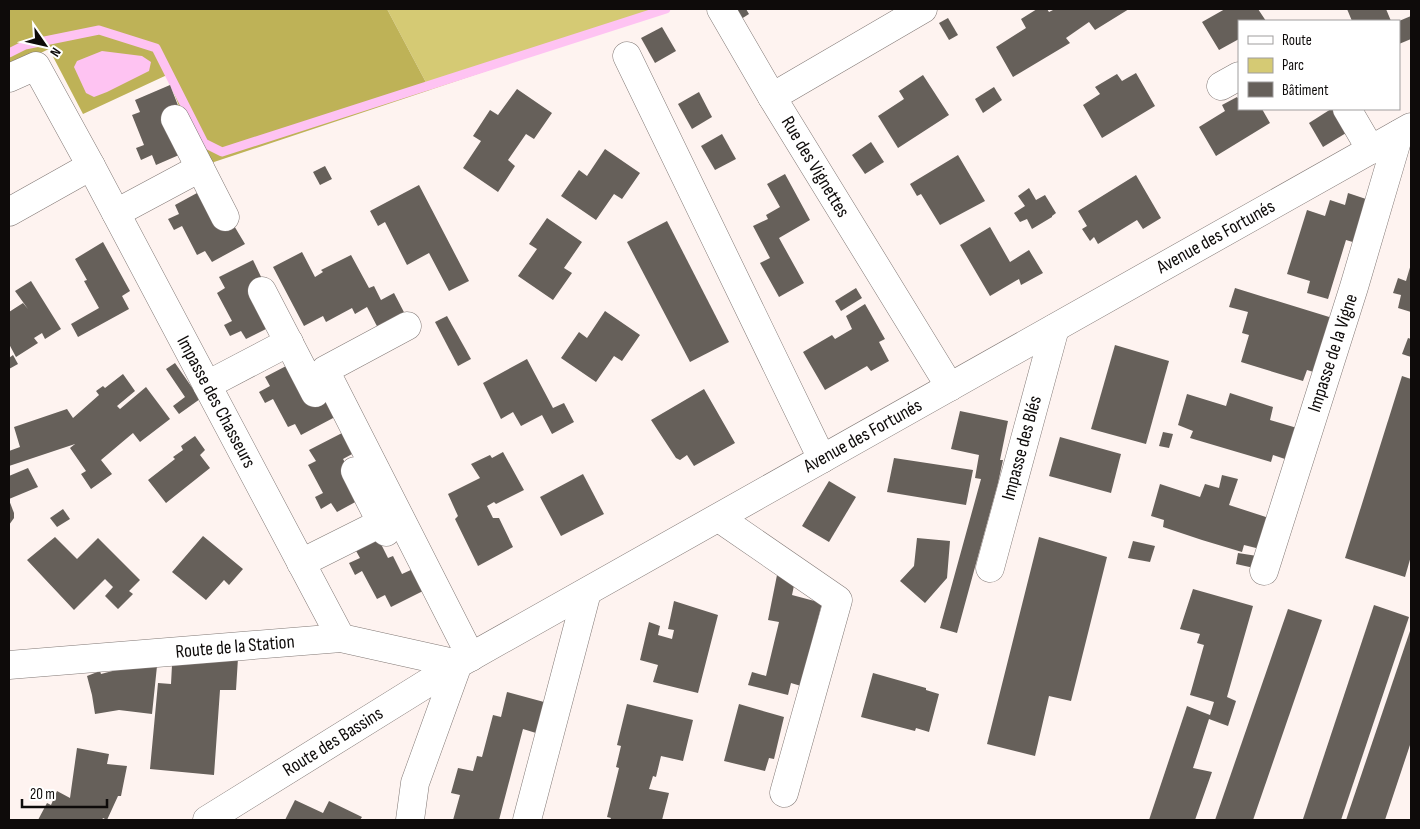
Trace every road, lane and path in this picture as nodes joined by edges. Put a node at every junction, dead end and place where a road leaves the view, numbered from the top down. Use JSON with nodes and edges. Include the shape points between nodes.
{"nodes":[{"id":1,"x":720,"y":9,"type":"edge"},
{"id":2,"x":923,"y":9,"type":"edge"},
{"id":3,"x":627,"y":56,"type":"dead end"},
{"id":4,"x":9,"y":78,"type":"edge"},
{"id":5,"x":772,"y":97,"type":"junction"},
{"id":6,"x":1348,"y":110,"type":"edge"},
{"id":7,"x":175,"y":119,"type":"dead end"},
{"id":8,"x":1405,"y":131,"type":"edge"},
{"id":9,"x":1371,"y":150,"type":"junction"},
{"id":10,"x":91,"y":166,"type":"junction"},
{"id":11,"x":200,"y":168,"type":"junction"},
{"id":12,"x":9,"y":212,"type":"edge"},
{"id":13,"x":116,"y":213,"type":"junction"},
{"id":14,"x":225,"y":217,"type":"dead end"},
{"id":15,"x":262,"y":290,"type":"dead end"},
{"id":16,"x":408,"y":326,"type":"dead end"},
{"id":17,"x":1055,"y":328,"type":"junction"},
{"id":18,"x":289,"y":342,"type":"junction"},
{"id":19,"x":207,"y":384,"type":"junction"},
{"id":20,"x":950,"y":387,"type":"junction"},
{"id":21,"x":315,"y":393,"type":"dead end"},
{"id":22,"x":822,"y":459,"type":"junction"},
{"id":23,"x":355,"y":471,"type":"dead end"},
{"id":24,"x":719,"y":518,"type":"junction"},
{"id":25,"x":381,"y":523,"type":"junction"},
{"id":26,"x":301,"y":563,"type":"junction"},
{"id":27,"x":404,"y":567,"type":"dead end"},
{"id":28,"x":990,"y":568,"type":"dead end"},
{"id":29,"x":1264,"y":571,"type":"dead end"},
{"id":30,"x":587,"y":592,"type":"junction"},
{"id":31,"x":341,"y":638,"type":"junction"},
{"id":32,"x":465,"y":661,"type":"junction"},
{"id":33,"x":9,"y":665,"type":"edge"},
{"id":34,"x":784,"y":793,"type":"dead end"},
{"id":35,"x":207,"y":820,"type":"edge"},
{"id":36,"x":410,"y":820,"type":"edge"},
{"id":37,"x":527,"y":820,"type":"edge"}],
"edges":[{"from":1,"to":5,"type":"street"},
{"from":2,"to":5,"type":"street","name":"Rue des Vignettes"},
{"from":3,"to":22,"type":"street"},
{"from":4,"to":10,"type":"street","name":"Impasse des Chasseurs","via":[[36,66]]},
{"from":5,"to":20,"type":"street","name":"Rue des Vignettes"},
{"from":6,"to":9,"type":"street"},
{"from":7,"to":11,"type":"street"},
{"from":8,"to":9,"type":"street","name":"Avenue des Fortunés"},
{"from":8,"to":29,"type":"street","name":"Impasse de la Vigne"},
{"from":9,"to":17,"type":"street","name":"Avenue des Fortunés"},
{"from":10,"to":12,"type":"street"},
{"from":10,"to":13,"type":"street","name":"Impasse des Chasseurs"},
{"from":11,"to":13,"type":"street"},
{"from":11,"to":14,"type":"street"},
{"from":13,"to":19,"type":"street","name":"Impasse des Chasseurs"},
{"from":15,"to":18,"type":"street"},
{"from":16,"to":32,"type":"street","via":[[325,370]]},
{"from":17,"to":20,"type":"street","name":"Avenue des Fortunés"},
{"from":17,"to":28,"type":"street","name":"Impasse des Blés"},
{"from":18,"to":19,"type":"street"},
{"from":18,"to":21,"type":"street"},
{"from":19,"to":26,"type":"street","name":"Impasse des Chasseurs"},
{"from":20,"to":22,"type":"street","name":"Avenue des Fortunés"},
{"from":22,"to":24,"type":"street","name":"Avenue des Fortunés"},
{"from":23,"to":25,"type":"street"},
{"from":24,"to":30,"type":"street","name":"Avenue des Fortunés"},
{"from":24,"to":34,"type":"street","via":[[838,600]]},
{"from":25,"to":26,"type":"street"},
{"from":25,"to":27,"type":"street"},
{"from":26,"to":31,"type":"street","name":"Impasse des Chasseurs"},
{"from":30,"to":32,"type":"street","name":"Avenue des Fortunés"},
{"from":30,"to":37,"type":"street"},
{"from":31,"to":32,"type":"street","name":"Route de la Station"},
{"from":31,"to":33,"type":"street","name":"Route de la Station"},
{"from":32,"to":35,"type":"street","name":"Route des Bassins"},
{"from":32,"to":36,"type":"street","via":[[415,783]]}]}
